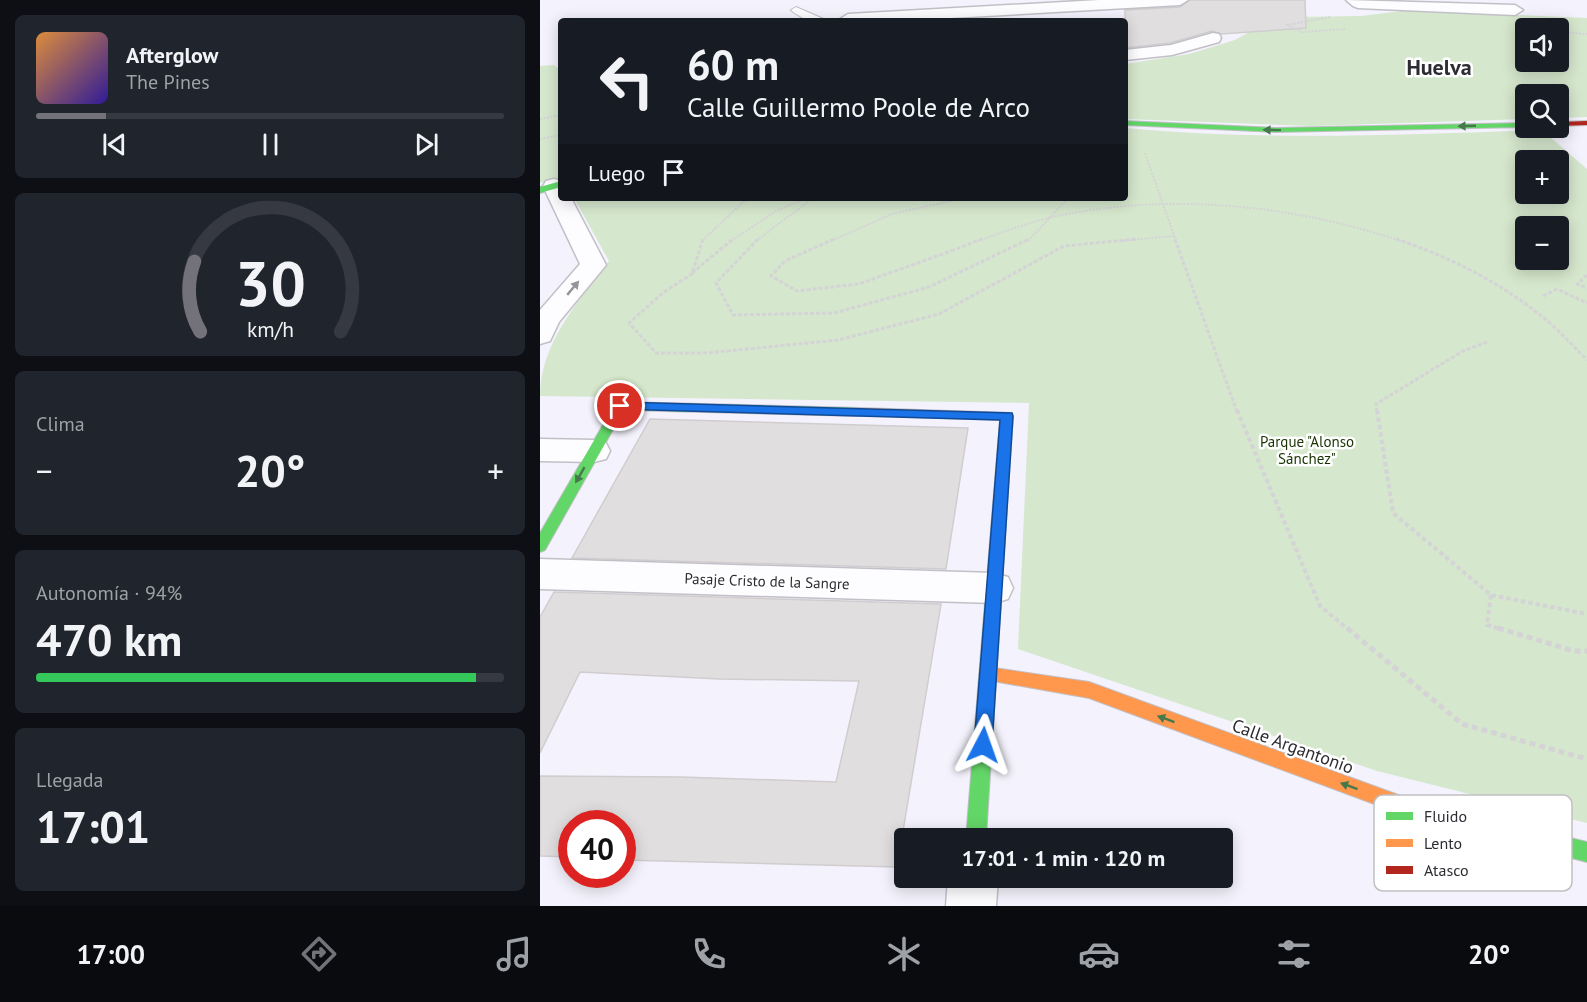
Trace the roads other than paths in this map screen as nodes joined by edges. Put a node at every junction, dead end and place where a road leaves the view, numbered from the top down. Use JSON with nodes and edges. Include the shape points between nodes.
{"nodes":[{"id":1,"x":852,"y":0,"type":"edge"},
{"id":2,"x":1180,"y":0,"type":"edge"},
{"id":3,"x":1354,"y":0,"type":"edge"},
{"id":4,"x":1069,"y":3,"type":"edge"},
{"id":5,"x":957,"y":7,"type":"edge"},
{"id":6,"x":796,"y":10,"type":"dead end"},
{"id":7,"x":1515,"y":10,"type":"dead end"},
{"id":8,"x":810,"y":18,"type":"edge"},
{"id":9,"x":848,"y":18,"type":"edge"},
{"id":10,"x":865,"y":18,"type":"edge"},
{"id":11,"x":1083,"y":18,"type":"edge"},
{"id":12,"x":1213,"y":38,"type":"dead end"},
{"id":13,"x":1128,"y":56,"type":"edge"},
{"id":14,"x":1128,"y":123,"type":"edge"},
{"id":15,"x":1587,"y":123,"type":"edge"},
{"id":16,"x":1569,"y":124,"type":"edge"},
{"id":17,"x":1515,"y":125,"type":"edge"},
{"id":18,"x":559,"y":201,"type":"edge"},
{"id":19,"x":540,"y":335,"type":"edge"},
{"id":20,"x":540,"y":450,"type":"edge"},
{"id":21,"x":594,"y":451,"type":"junction"},
{"id":22,"x":540,"y":546,"type":"edge"},
{"id":23,"x":540,"y":574,"type":"edge"},
{"id":24,"x":994,"y":588,"type":"junction"},
{"id":25,"x":988,"y":674,"type":"junction"},
{"id":26,"x":1374,"y":795,"type":"edge"},
{"id":27,"x":977,"y":828,"type":"edge"},
{"id":28,"x":1572,"y":848,"type":"edge"},
{"id":29,"x":1587,"y":852,"type":"edge"},
{"id":30,"x":972,"y":888,"type":"edge"},
{"id":31,"x":971,"y":906,"type":"edge"}],
"edges":[{"from":1,"to":9,"type":"street"},
{"from":2,"to":4,"type":"street"},
{"from":3,"to":7,"type":"street"},
{"from":4,"to":5,"type":"street"},
{"from":4,"to":11,"type":"street"},
{"from":5,"to":10,"type":"street"},
{"from":6,"to":8,"type":"lane"},
{"from":12,"to":13,"type":"street","via":[[1172,50]]},
{"from":17,"to":14,"type":"street","one_way":true,"via":[[1309,131],[1187,129]]},
{"from":15,"to":16,"type":"street"},
{"from":19,"to":18,"type":"street","one_way":true,"via":[[546,320],[593,265]]},
{"from":20,"to":21,"type":"street"},
{"from":21,"to":22,"type":"street","one_way":true},
{"from":21,"to":24,"type":"street","via":[[620,406],[1007,416]]},
{"from":23,"to":24,"type":"street","name":"Pasaje Cristo de la Sangre"},
{"from":24,"to":25,"type":"street"},
{"from":26,"to":25,"type":"street","name":"Calle Argantonio","one_way":true,"via":[[1089,690]]},
{"from":25,"to":27,"type":"street"},
{"from":29,"to":28,"type":"street","name":"Calle Argantonio","one_way":true},
{"from":30,"to":31,"type":"street"}]}
